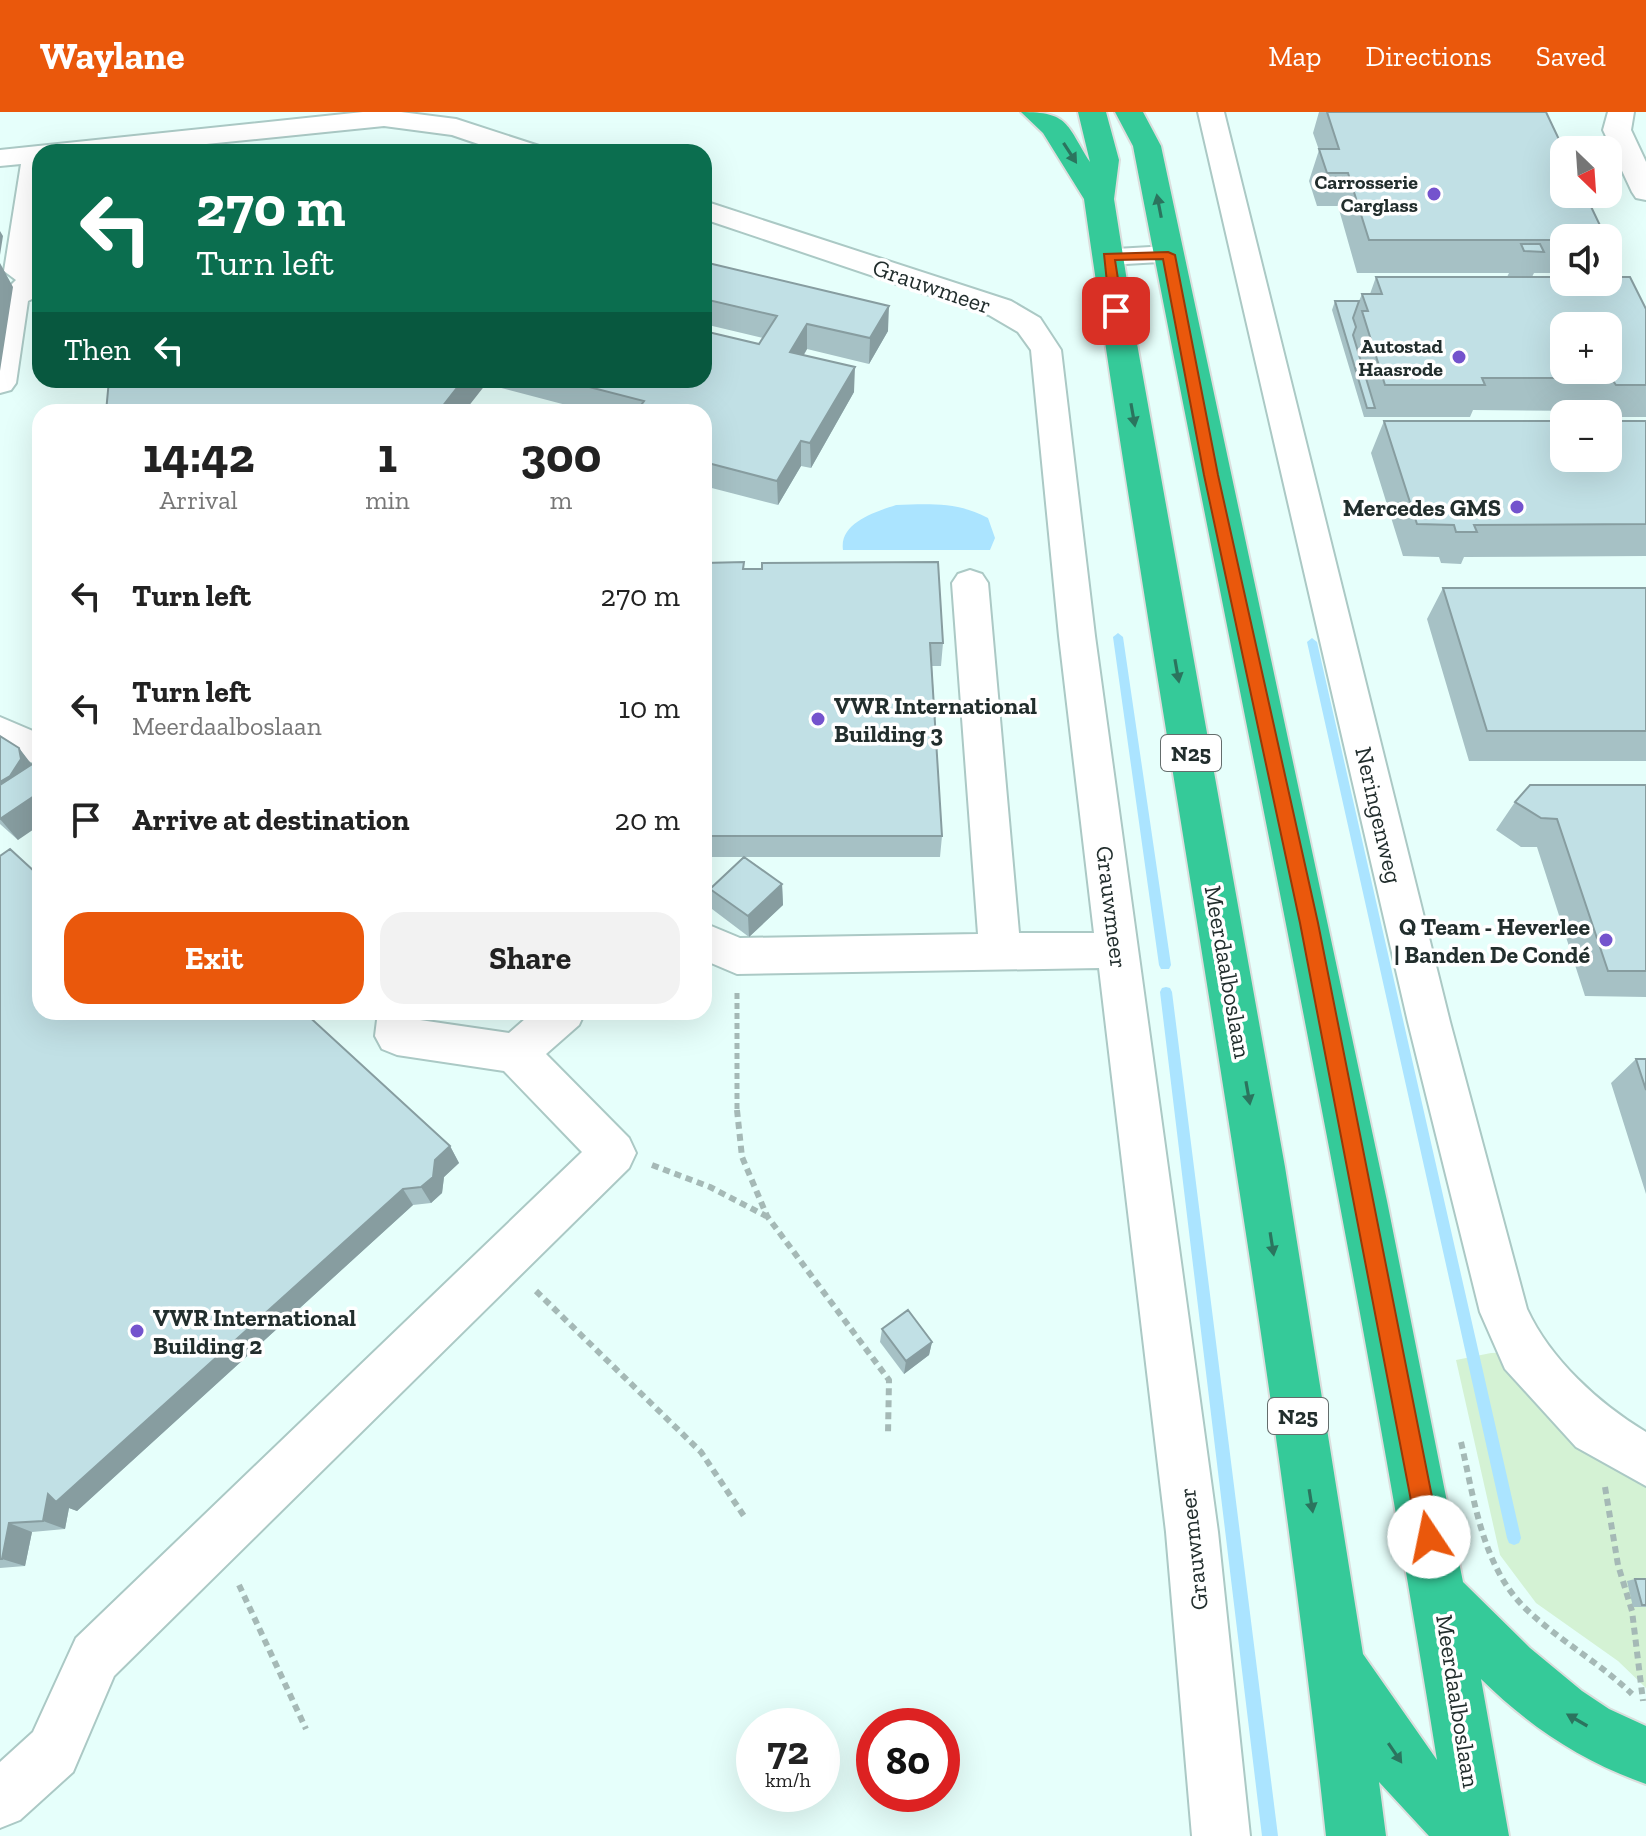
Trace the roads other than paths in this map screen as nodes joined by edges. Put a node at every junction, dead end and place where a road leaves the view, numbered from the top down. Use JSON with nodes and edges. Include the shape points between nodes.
{"nodes":[{"id":1,"x":1035,"y":112,"type":"edge"},
{"id":2,"x":1092,"y":112,"type":"edge"},
{"id":3,"x":1129,"y":112,"type":"edge"},
{"id":4,"x":1144,"y":112,"type":"edge"},
{"id":5,"x":1211,"y":112,"type":"edge"},
{"id":6,"x":1621,"y":112,"type":"edge"},
{"id":7,"x":128,"y":144,"type":"edge"},
{"id":8,"x":506,"y":144,"type":"edge"},
{"id":9,"x":1147,"y":146,"type":"junction"},
{"id":10,"x":32,"y":154,"type":"edge"},
{"id":11,"x":0,"y":158,"type":"edge"},
{"id":12,"x":32,"y":171,"type":"edge"},
{"id":13,"x":1646,"y":192,"type":"edge"},
{"id":14,"x":1099,"y":199,"type":"junction"},
{"id":15,"x":14,"y":211,"type":"edge"},
{"id":16,"x":712,"y":213,"type":"edge"},
{"id":17,"x":1168,"y":255,"type":"junction"},
{"id":18,"x":1108,"y":256,"type":"junction"},
{"id":19,"x":10,"y":272,"type":"edge"},
{"id":20,"x":0,"y":383,"type":"edge"},
{"id":21,"x":970,"y":583,"type":"dead end"},
{"id":22,"x":0,"y":732,"type":"edge"},
{"id":23,"x":32,"y":747,"type":"edge"},
{"id":24,"x":720,"y":949,"type":"edge"},
{"id":25,"x":1117,"y":950,"type":"junction"},
{"id":26,"x":1000,"y":951,"type":"junction"},
{"id":27,"x":398,"y":1020,"type":"edge"},
{"id":28,"x":555,"y":1020,"type":"edge"},
{"id":29,"x":516,"y":1053,"type":"junction"},
{"id":30,"x":1646,"y":1461,"type":"edge"},
{"id":31,"x":1441,"y":1599,"type":"junction"},
{"id":32,"x":1336,"y":1664,"type":"junction"},
{"id":33,"x":1645,"y":1724,"type":"edge"},
{"id":34,"x":0,"y":1800,"type":"edge"},
{"id":35,"x":1221,"y":1836,"type":"edge"},
{"id":36,"x":1356,"y":1836,"type":"edge"},
{"id":37,"x":1471,"y":1836,"type":"edge"},
{"id":38,"x":1479,"y":1836,"type":"edge"}],
"edges":[{"from":1,"to":14,"type":"highway","one_way":true,"via":[[1054,128]]},
{"from":2,"to":14,"type":"highway","name":"Meerdaalboslaan","number":"N25","via":[[1105,160]]},
{"from":3,"to":9,"type":"highway","name":"Meerdaalboslaan"},
{"from":4,"to":9,"type":"highway"},
{"from":5,"to":30,"type":"street","name":"Neringenweg","via":[[1504,1312],[1522,1352],[1601,1434]]},
{"from":6,"to":13,"type":"street","via":[[1617,130]]},
{"from":7,"to":8,"type":"street","via":[[384,118],[456,127]]},
{"from":17,"to":9,"type":"highway","name":"Meerdaalboslaan","one_way":true},
{"from":10,"to":11,"type":"street"},
{"from":12,"to":15,"type":"street"},
{"from":14,"to":18,"type":"highway","name":"Meerdaalboslaan","number":"N25"},
{"from":15,"to":19,"type":"street"},
{"from":16,"to":25,"type":"street","name":"Grauwmeer","via":[[1000,308],[1029,325],[1046,350]]},
{"from":17,"to":18,"type":"street"},
{"from":17,"to":31,"type":"highway","name":"Meerdaalboslaan","via":[[1309,923]]},
{"from":18,"to":32,"type":"highway","name":"Meerdaalboslaan","number":"N25","one_way":true,"via":[[1261,1167]]},
{"from":19,"to":20,"type":"street","via":[[32,276],[30,288],[14,297]]},
{"from":21,"to":26,"type":"street"},
{"from":22,"to":23,"type":"street"},
{"from":24,"to":26,"type":"street"},
{"from":25,"to":26,"type":"street"},
{"from":25,"to":35,"type":"street","name":"Grauwmeer","via":[[1192,1532]]},
{"from":27,"to":29,"type":"street","via":[[397,1036]]},
{"from":28,"to":29,"type":"street"},
{"from":29,"to":34,"type":"street","via":[[613,1153],[95,1657],[53,1752]]},
{"from":33,"to":31,"type":"highway","one_way":true,"via":[[1628,1750],[1545,1701]]},
{"from":31,"to":38,"type":"highway","name":"Meerdaalboslaan"},
{"from":32,"to":36,"type":"highway","name":"Meerdaalboslaan","number":"N25"},
{"from":32,"to":37,"type":"highway","one_way":true,"via":[[1407,1772]]}]}
